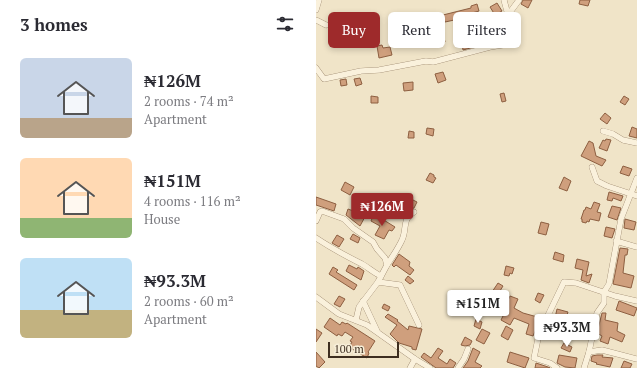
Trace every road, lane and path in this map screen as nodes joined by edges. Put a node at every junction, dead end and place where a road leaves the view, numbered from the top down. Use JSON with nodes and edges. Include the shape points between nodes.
{"nodes":[{"id":1,"x":319,"y":0,"type":"edge"},
{"id":2,"x":504,"y":0,"type":"edge"},
{"id":3,"x":519,"y":0,"type":"edge"},
{"id":4,"x":316,"y":10,"type":"edge"},
{"id":5,"x":507,"y":12,"type":"edge"},
{"id":6,"x":510,"y":12,"type":"edge"},
{"id":7,"x":316,"y":20,"type":"edge"},
{"id":8,"x":326,"y":25,"type":"dead end"},
{"id":9,"x":486,"y":48,"type":"edge"},
{"id":10,"x":316,"y":68,"type":"edge"},
{"id":11,"x":603,"y":131,"type":"dead end"},
{"id":12,"x":637,"y":143,"type":"edge"},
{"id":13,"x":592,"y":168,"type":"dead end"},
{"id":14,"x":637,"y":178,"type":"edge"},
{"id":15,"x":631,"y":194,"type":"junction"},
{"id":16,"x":637,"y":196,"type":"edge"},
{"id":17,"x":414,"y":212,"type":"dead end"},
{"id":18,"x":316,"y":221,"type":"edge"},
{"id":19,"x":316,"y":238,"type":"edge"},
{"id":20,"x":616,"y":241,"type":"junction"},
{"id":21,"x":637,"y":247,"type":"edge"},
{"id":22,"x":387,"y":265,"type":"junction"},
{"id":23,"x":380,"y":279,"type":"junction"},
{"id":24,"x":609,"y":284,"type":"junction"},
{"id":25,"x":604,"y":292,"type":"junction"},
{"id":26,"x":615,"y":296,"type":"junction"},
{"id":27,"x":316,"y":297,"type":"edge"},
{"id":28,"x":363,"y":301,"type":"junction"},
{"id":29,"x":637,"y":301,"type":"edge"},
{"id":30,"x":356,"y":320,"type":"junction"},
{"id":31,"x":419,"y":325,"type":"dead end"},
{"id":32,"x":377,"y":333,"type":"junction"},
{"id":33,"x":468,"y":349,"type":"dead end"},
{"id":34,"x":590,"y":352,"type":"junction"},
{"id":35,"x":415,"y":359,"type":"junction"},
{"id":36,"x":637,"y":359,"type":"edge"},
{"id":37,"x":410,"y":368,"type":"edge"},
{"id":38,"x":430,"y":368,"type":"edge"},
{"id":39,"x":458,"y":368,"type":"edge"},
{"id":40,"x":557,"y":368,"type":"edge"},
{"id":41,"x":584,"y":368,"type":"edge"}],
"edges":[{"from":1,"to":4,"type":"street"},
{"from":2,"to":5,"type":"street"},
{"from":3,"to":6,"type":"street"},
{"from":7,"to":8,"type":"street"},
{"from":9,"to":10,"type":"street","via":[[433,62],[361,71],[324,79]]},
{"from":11,"to":12,"type":"street"},
{"from":13,"to":15,"type":"street","via":[[598,181]]},
{"from":14,"to":15,"type":"street"},
{"from":15,"to":16,"type":"street"},
{"from":15,"to":20,"type":"street"},
{"from":17,"to":22,"type":"street","via":[[408,215],[403,239]]},
{"from":18,"to":22,"type":"street","via":[[322,211],[344,219],[373,242]]},
{"from":19,"to":23,"type":"street","via":[[364,265]]},
{"from":20,"to":21,"type":"street"},
{"from":20,"to":24,"type":"street"},
{"from":22,"to":23,"type":"street"},
{"from":23,"to":28,"type":"street"},
{"from":23,"to":31,"type":"street","via":[[400,285]]},
{"from":24,"to":25,"type":"street"},
{"from":24,"to":26,"type":"street"},
{"from":25,"to":26,"type":"street"},
{"from":25,"to":34,"type":"street","via":[[604,303],[597,313]]},
{"from":25,"to":40,"type":"street","via":[[564,282],[539,334],[534,358]]},
{"from":26,"to":29,"type":"street"},
{"from":27,"to":30,"type":"street","via":[[339,314]]},
{"from":28,"to":30,"type":"street"},
{"from":28,"to":32,"type":"street"},
{"from":30,"to":32,"type":"street"},
{"from":32,"to":35,"type":"street"},
{"from":33,"to":39,"type":"street"},
{"from":34,"to":36,"type":"street","via":[[602,350]]},
{"from":34,"to":41,"type":"street"},
{"from":35,"to":37,"type":"street"},
{"from":35,"to":38,"type":"street"}]}
